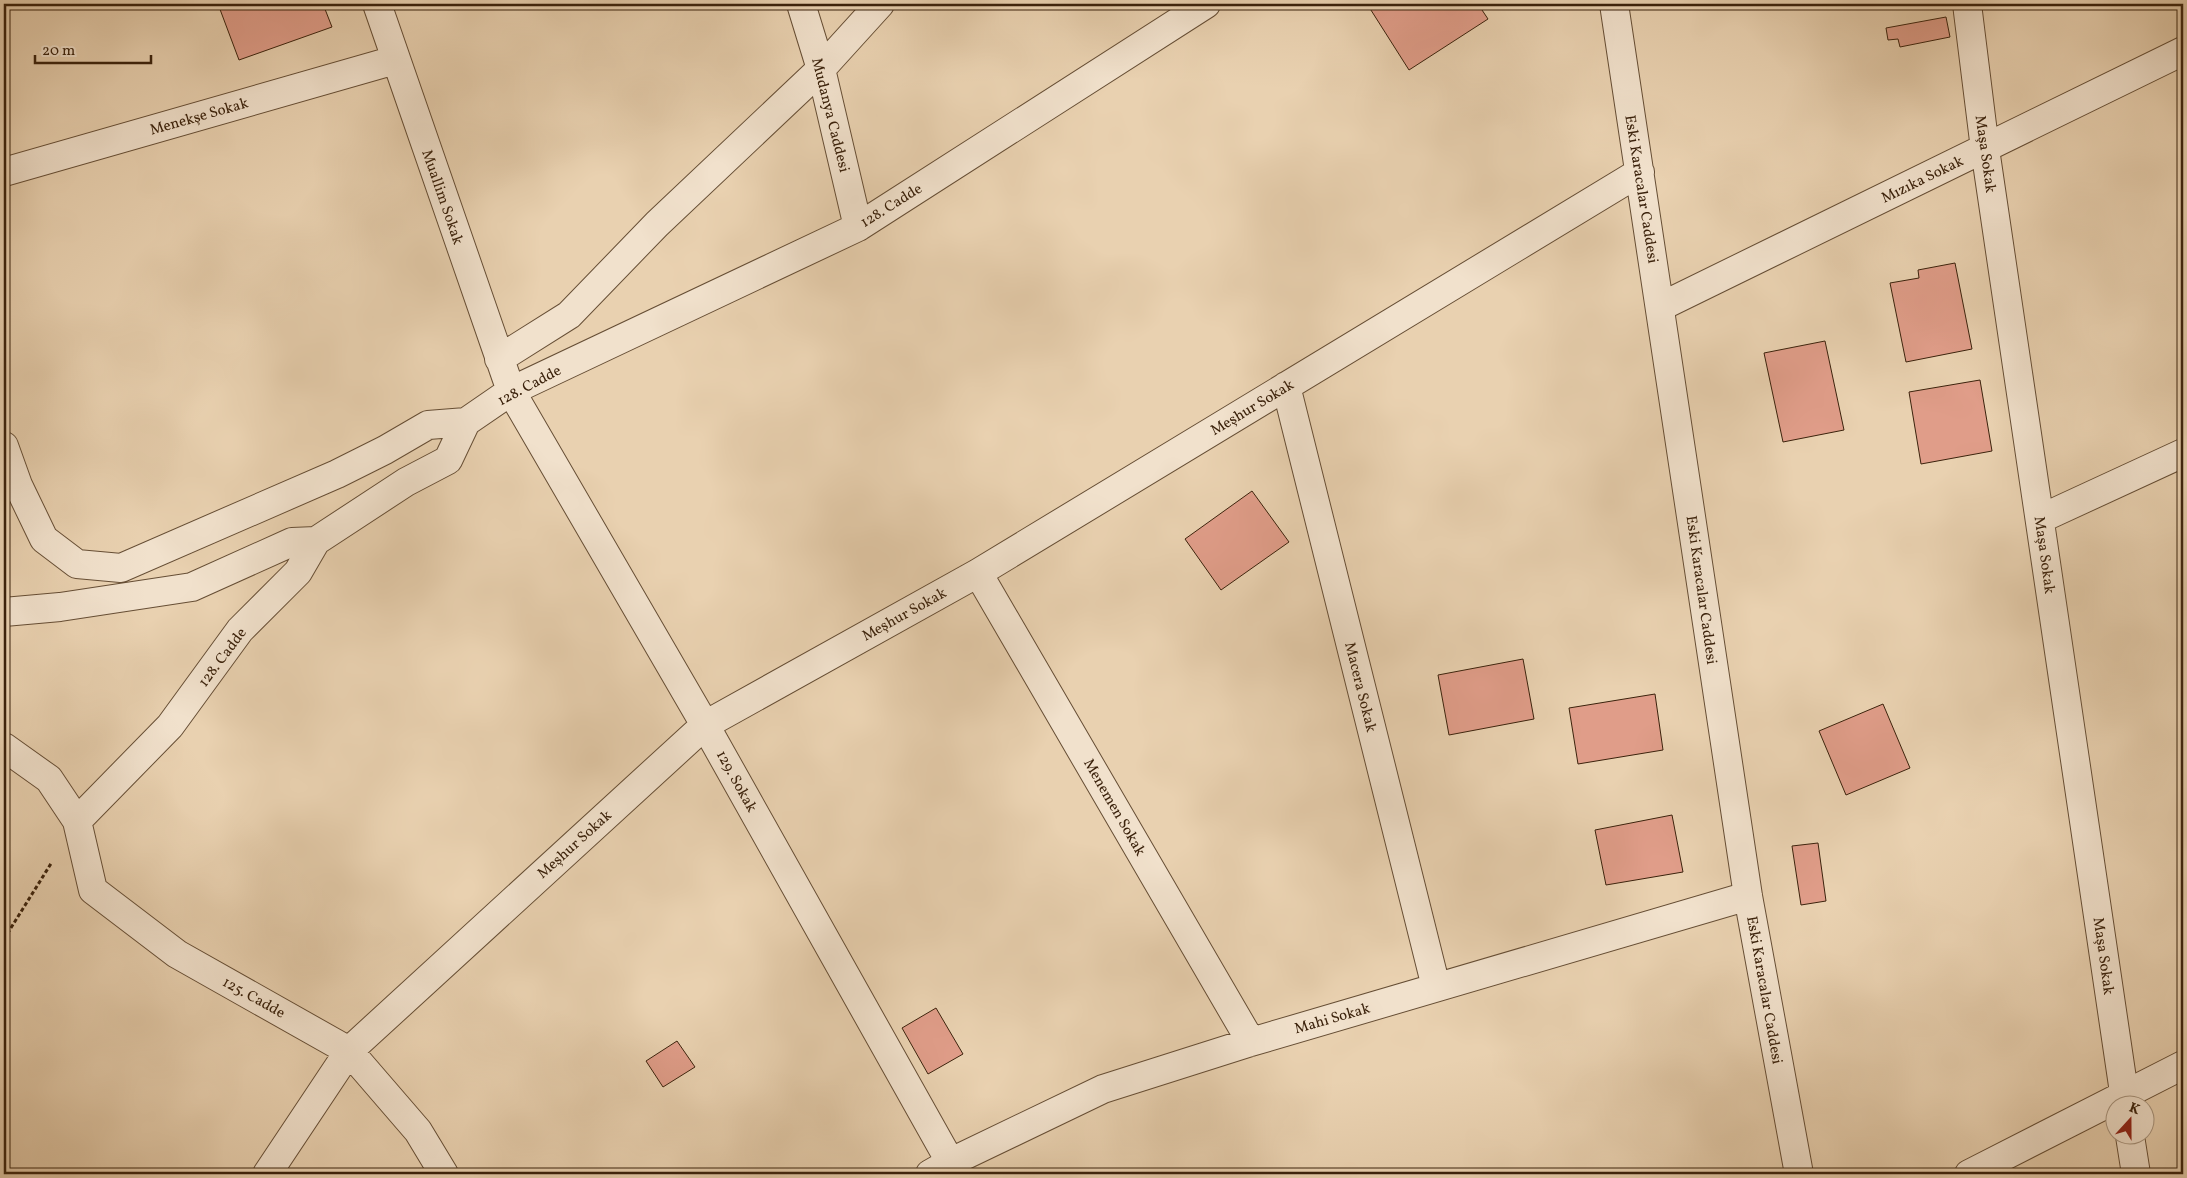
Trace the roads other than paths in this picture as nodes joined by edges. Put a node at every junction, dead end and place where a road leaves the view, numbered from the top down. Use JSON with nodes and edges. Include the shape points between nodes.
{"nodes":[{"id":1,"x":377,"y":4,"type":"edge"},
{"id":2,"x":801,"y":4,"type":"edge"},
{"id":3,"x":880,"y":4,"type":"edge"},
{"id":4,"x":1206,"y":4,"type":"edge"},
{"id":5,"x":1614,"y":4,"type":"edge"},
{"id":6,"x":1967,"y":4,"type":"edge"},
{"id":7,"x":2183,"y":52,"type":"edge"},
{"id":8,"x":395,"y":60,"type":"junction"},
{"id":9,"x":821,"y":69,"type":"junction"},
{"id":10,"x":1985,"y":148,"type":"junction"},
{"id":11,"x":4,"y":172,"type":"edge"},
{"id":12,"x":1640,"y":172,"type":"junction"},
{"id":13,"x":858,"y":227,"type":"junction"},
{"id":14,"x":1660,"y":308,"type":"junction"},
{"id":15,"x":499,"y":358,"type":"junction"},
{"id":16,"x":1286,"y":386,"type":"junction"},
{"id":17,"x":511,"y":390,"type":"junction"},
{"id":18,"x":466,"y":422,"type":"junction"},
{"id":19,"x":4,"y":446,"type":"edge"},
{"id":20,"x":2183,"y":453,"type":"edge"},
{"id":21,"x":2040,"y":519,"type":"junction"},
{"id":22,"x":316,"y":541,"type":"junction"},
{"id":23,"x":978,"y":573,"type":"junction"},
{"id":24,"x":4,"y":612,"type":"edge"},
{"id":25,"x":705,"y":725,"type":"junction"},
{"id":26,"x":4,"y":747,"type":"edge"},
{"id":27,"x":77,"y":821,"type":"junction"},
{"id":28,"x":1748,"y":896,"type":"junction"},
{"id":29,"x":1436,"y":987,"type":"junction"},
{"id":30,"x":1251,"y":1042,"type":"junction"},
{"id":31,"x":349,"y":1051,"type":"junction"},
{"id":32,"x":2183,"y":1065,"type":"edge"},
{"id":33,"x":2124,"y":1096,"type":"edge"},
{"id":34,"x":2132,"y":1096,"type":"edge"},
{"id":35,"x":2104,"y":1110,"type":"edge"},
{"id":36,"x":2132,"y":1146,"type":"edge"},
{"id":37,"x":946,"y":1170,"type":"edge"},
{"id":38,"x":268,"y":1174,"type":"edge"},
{"id":39,"x":444,"y":1174,"type":"edge"},
{"id":40,"x":1798,"y":1174,"type":"edge"},
{"id":41,"x":1969,"y":1174,"type":"edge"},
{"id":42,"x":2136,"y":1174,"type":"edge"}],
"edges":[{"from":1,"to":8,"type":"street","name":"Muallim Sokak"},
{"from":2,"to":9,"type":"street","name":"Mudanya Caddesi"},
{"from":3,"to":9,"type":"street"},
{"from":4,"to":13,"type":"street","name":"128. Cadde"},
{"from":5,"to":12,"type":"street","name":"Eski Karacalar Caddesi"},
{"from":6,"to":10,"type":"street","name":"Maşa Sokak"},
{"from":7,"to":10,"type":"street","name":"Mızıka Sokak"},
{"from":8,"to":11,"type":"street","name":"Menekşe Sokak"},
{"from":8,"to":15,"type":"street","name":"Muallim Sokak"},
{"from":9,"to":13,"type":"street","name":"Mudanya Caddesi"},
{"from":9,"to":15,"type":"street","via":[[657,224],[568,315]]},
{"from":10,"to":14,"type":"street","name":"Mızıka Sokak"},
{"from":10,"to":21,"type":"street","name":"Maşa Sokak"},
{"from":12,"to":14,"type":"street","name":"Eski Karacalar Caddesi"},
{"from":12,"to":16,"type":"street","name":"Meşhur Sokak"},
{"from":13,"to":17,"type":"street","name":"128. Cadde"},
{"from":14,"to":28,"type":"street","name":"Eski Karacalar Caddesi"},
{"from":15,"to":17,"type":"street","name":"Muallim Sokak"},
{"from":16,"to":23,"type":"street","name":"Meşhur Sokak"},
{"from":16,"to":29,"type":"street","name":"Macera Sokak"},
{"from":17,"to":18,"type":"street","name":"128. Cadde"},
{"from":17,"to":25,"type":"street","name":"129. Sokak"},
{"from":18,"to":19,"type":"street","via":[[428,425],[337,474],[121,568],[77,564],[44,539],[18,485]]},
{"from":18,"to":22,"type":"street","name":"128. Cadde","via":[[448,460],[406,482]]},
{"from":20,"to":21,"type":"street"},
{"from":21,"to":33,"type":"street","name":"Maşa Sokak"},
{"from":22,"to":24,"type":"street","via":[[292,542],[192,587]]},
{"from":22,"to":27,"type":"street","name":"128. Cadde","via":[[298,572],[240,630],[170,726]]},
{"from":23,"to":25,"type":"street","name":"Meşhur Sokak"},
{"from":23,"to":30,"type":"street","name":"Menemen Sokak"},
{"from":25,"to":31,"type":"street","name":"Meşhur Sokak"},
{"from":25,"to":37,"type":"street","name":"129. Sokak"},
{"from":26,"to":27,"type":"street","via":[[49,779]]},
{"from":27,"to":31,"type":"street","name":"125. Cadde","via":[[93,890],[177,954]]},
{"from":28,"to":29,"type":"street","name":"Mahi Sokak"},
{"from":28,"to":40,"type":"street","name":"Eski Karacalar Caddesi"},
{"from":29,"to":30,"type":"street","name":"Mahi Sokak"},
{"from":30,"to":37,"type":"street","name":"Mahi Sokak","via":[[1103,1089]]},
{"from":31,"to":38,"type":"street","name":"Meşhur Sokak"},
{"from":31,"to":39,"type":"street","name":"125. Cadde","via":[[418,1131]]},
{"from":32,"to":34,"type":"street"},
{"from":35,"to":41,"type":"street"},
{"from":36,"to":42,"type":"street"}]}
